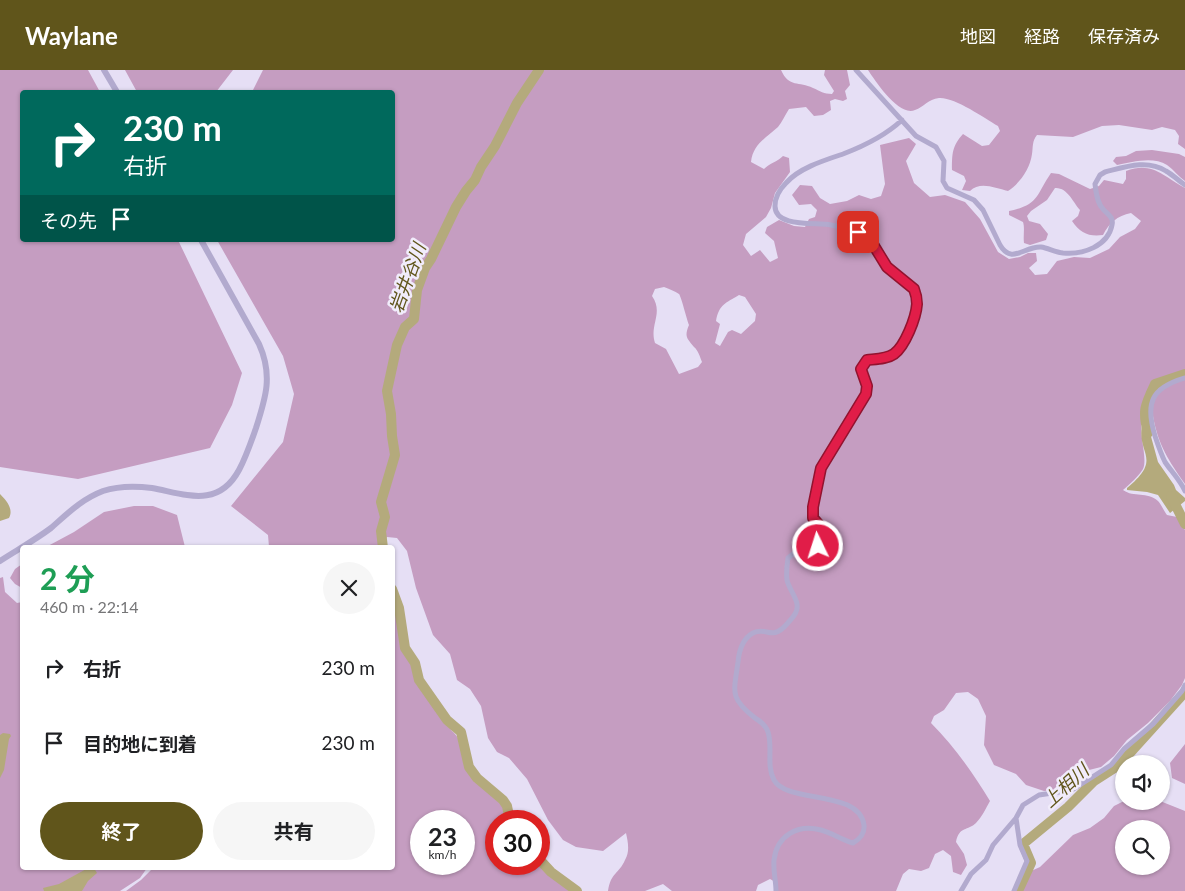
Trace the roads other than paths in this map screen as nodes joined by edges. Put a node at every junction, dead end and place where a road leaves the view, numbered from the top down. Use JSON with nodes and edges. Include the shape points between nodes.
{"nodes":[{"id":1,"x":104,"y":70,"type":"edge"},
{"id":2,"x":856,"y":70,"type":"edge"},
{"id":3,"x":115,"y":90,"type":"edge"},
{"id":4,"x":902,"y":120,"type":"junction"},
{"id":5,"x":1185,"y":185,"type":"edge"},
{"id":6,"x":202,"y":242,"type":"edge"},
{"id":7,"x":1185,"y":378,"type":"edge"},
{"id":8,"x":1185,"y":490,"type":"edge"},
{"id":9,"x":24,"y":545,"type":"edge"},
{"id":10,"x":20,"y":548,"type":"edge"},
{"id":11,"x":0,"y":561,"type":"edge"},
{"id":12,"x":1185,"y":685,"type":"edge"},
{"id":13,"x":1016,"y":818,"type":"junction"},
{"id":14,"x":776,"y":891,"type":"edge"},
{"id":15,"x":961,"y":891,"type":"edge"},
{"id":16,"x":1014,"y":891,"type":"edge"}],
"edges":[{"from":1,"to":3,"type":"street"},
{"from":2,"to":4,"type":"street"},
{"from":4,"to":5,"type":"street","via":[[916,136],[936,147],[944,161],[943,181],[947,188],[974,200],[983,210],[1003,251],[1009,254],[1041,248],[1070,253],[1101,244],[1112,225],[1112,219],[1100,206],[1096,190],[1097,179],[1105,172],[1151,165]]},
{"from":4,"to":14,"type":"street","via":[[890,131],[795,176],[786,182],[775,200],[774,208],[786,220],[798,224],[831,225],[866,236],[887,267],[914,289],[917,302],[911,328],[900,348],[887,358],[867,360],[863,365],[866,394],[821,468],[813,518],[820,526],[821,538],[818,546],[809,551],[798,550],[788,558],[787,580],[798,608],[796,614],[777,633],[753,633],[740,647],[734,694],[745,710],[768,731],[774,781],[792,792],[849,806],[863,818],[864,830],[860,839],[853,843],[807,828],[786,834],[774,861]]},
{"from":6,"to":9,"type":"street","via":[[259,344],[268,371],[266,395],[238,472],[225,488],[202,496],[185,496],[151,488],[105,490],[74,507]]},
{"from":7,"to":8,"type":"street","via":[[1169,382],[1159,390],[1150,414],[1164,460]]},
{"from":10,"to":11,"type":"street"},
{"from":12,"to":13,"type":"street","via":[[1153,724],[1111,765],[1072,790],[1032,798],[1023,805]]},
{"from":13,"to":15,"type":"street"},
{"from":13,"to":16,"type":"street","via":[[1020,845],[1027,861]]}]}
